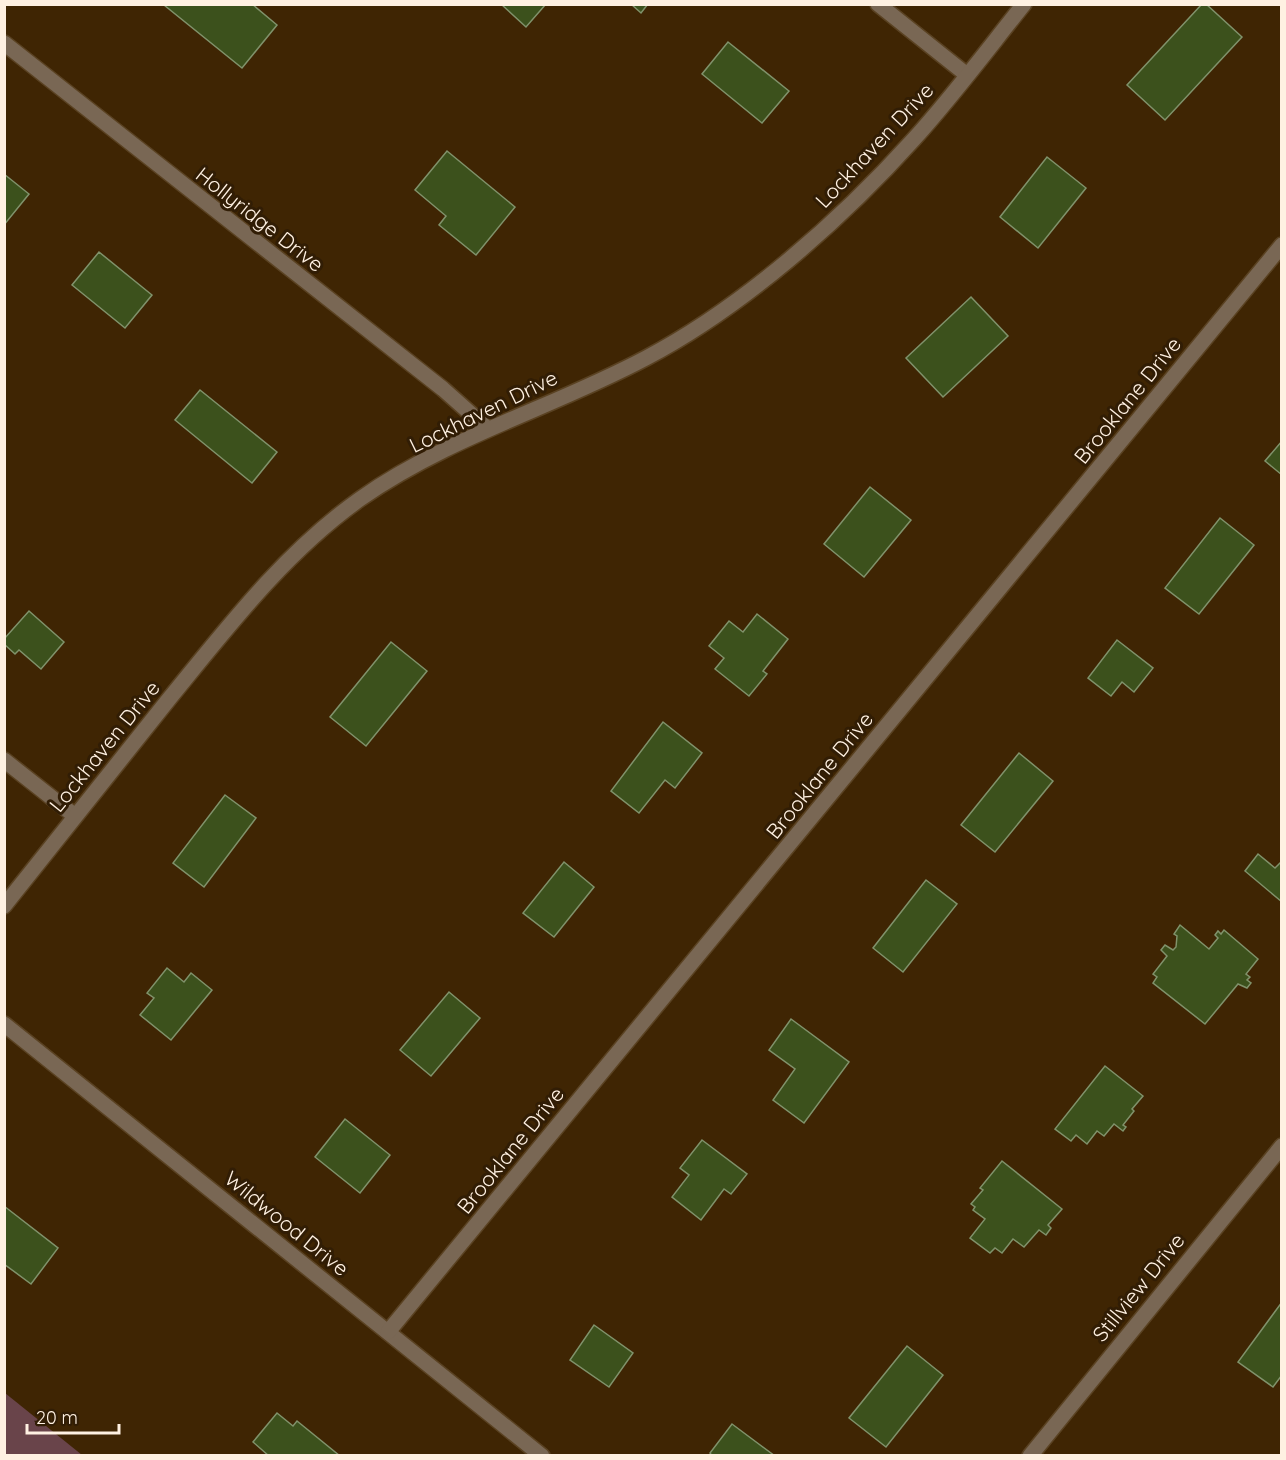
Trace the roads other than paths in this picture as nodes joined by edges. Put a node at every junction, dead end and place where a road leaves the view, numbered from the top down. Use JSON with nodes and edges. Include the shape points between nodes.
{"nodes":[{"id":1,"x":878,"y":4,"type":"edge"},
{"id":2,"x":1024,"y":4,"type":"edge"},
{"id":3,"x":4,"y":43,"type":"edge"},
{"id":4,"x":967,"y":75,"type":"junction"},
{"id":5,"x":1281,"y":245,"type":"edge"},
{"id":6,"x":488,"y":429,"type":"junction"},
{"id":7,"x":4,"y":760,"type":"edge"},
{"id":8,"x":75,"y":816,"type":"junction"},
{"id":9,"x":4,"y":906,"type":"edge"},
{"id":10,"x":4,"y":1024,"type":"edge"},
{"id":11,"x":1281,"y":1146,"type":"edge"},
{"id":12,"x":388,"y":1332,"type":"junction"},
{"id":13,"x":542,"y":1455,"type":"edge"},
{"id":14,"x":1030,"y":1455,"type":"edge"}],
"edges":[{"from":1,"to":4,"type":"street"},
{"from":2,"to":4,"type":"street","name":"Lockhaven Drive"},
{"from":3,"to":6,"type":"street","name":"Hollyridge Drive","via":[[434,382]]},
{"from":4,"to":6,"type":"street","name":"Lockhaven Drive","via":[[915,139],[858,197],[770,275],[647,358]]},
{"from":5,"to":12,"type":"street","name":"Brooklane Drive"},
{"from":6,"to":8,"type":"street","name":"Lockhaven Drive","via":[[361,499],[287,562],[235,617]]},
{"from":7,"to":8,"type":"street"},
{"from":8,"to":9,"type":"street","name":"Lockhaven Drive"},
{"from":10,"to":12,"type":"street","name":"Wildwood Drive"},
{"from":11,"to":14,"type":"street","name":"Stillview Drive"},
{"from":12,"to":13,"type":"street","name":"Wildwood Drive"}]}
